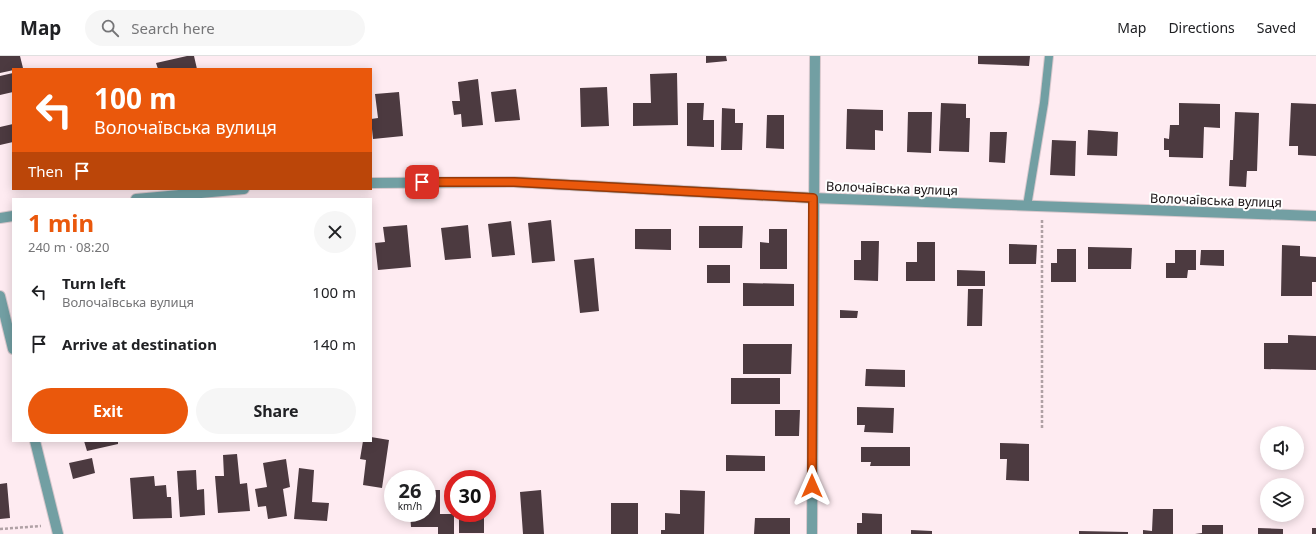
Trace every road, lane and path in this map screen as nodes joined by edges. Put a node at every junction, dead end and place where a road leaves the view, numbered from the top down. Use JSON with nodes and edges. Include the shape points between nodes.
{"nodes":[{"id":1,"x":815,"y":56,"type":"edge"},
{"id":2,"x":1049,"y":56,"type":"edge"},
{"id":3,"x":372,"y":183,"type":"edge"},
{"id":4,"x":233,"y":190,"type":"edge"},
{"id":5,"x":147,"y":198,"type":"edge"},
{"id":6,"x":813,"y":198,"type":"junction"},
{"id":7,"x":1027,"y":206,"type":"junction"},
{"id":8,"x":1042,"y":206,"type":"junction"},
{"id":9,"x":12,"y":216,"type":"edge"},
{"id":10,"x":1316,"y":216,"type":"edge"},
{"id":11,"x":0,"y":218,"type":"edge"},
{"id":12,"x":0,"y":296,"type":"edge"},
{"id":13,"x":12,"y":345,"type":"edge"},
{"id":14,"x":1042,"y":428,"type":"dead end"},
{"id":15,"x":35,"y":442,"type":"edge"},
{"id":16,"x":37,"y":527,"type":"dead end"},
{"id":17,"x":0,"y":529,"type":"edge"},
{"id":18,"x":58,"y":534,"type":"edge"},
{"id":19,"x":812,"y":534,"type":"edge"}],
"edges":[{"from":1,"to":6,"type":"street"},
{"from":2,"to":7,"type":"lane"},
{"from":3,"to":6,"type":"street","name":"Волочаївська вулиця","via":[[514,182]]},
{"from":4,"to":5,"type":"street"},
{"from":6,"to":7,"type":"street","name":"Волочаївська вулиця"},
{"from":6,"to":19,"type":"street"},
{"from":7,"to":8,"type":"street","name":"Волочаївська вулиця"},
{"from":8,"to":10,"type":"street","name":"Волочаївська вулиця"},
{"from":8,"to":14,"type":"path"},
{"from":9,"to":11,"type":"street"},
{"from":12,"to":13,"type":"street"},
{"from":15,"to":18,"type":"street"},
{"from":16,"to":17,"type":"path"}]}
